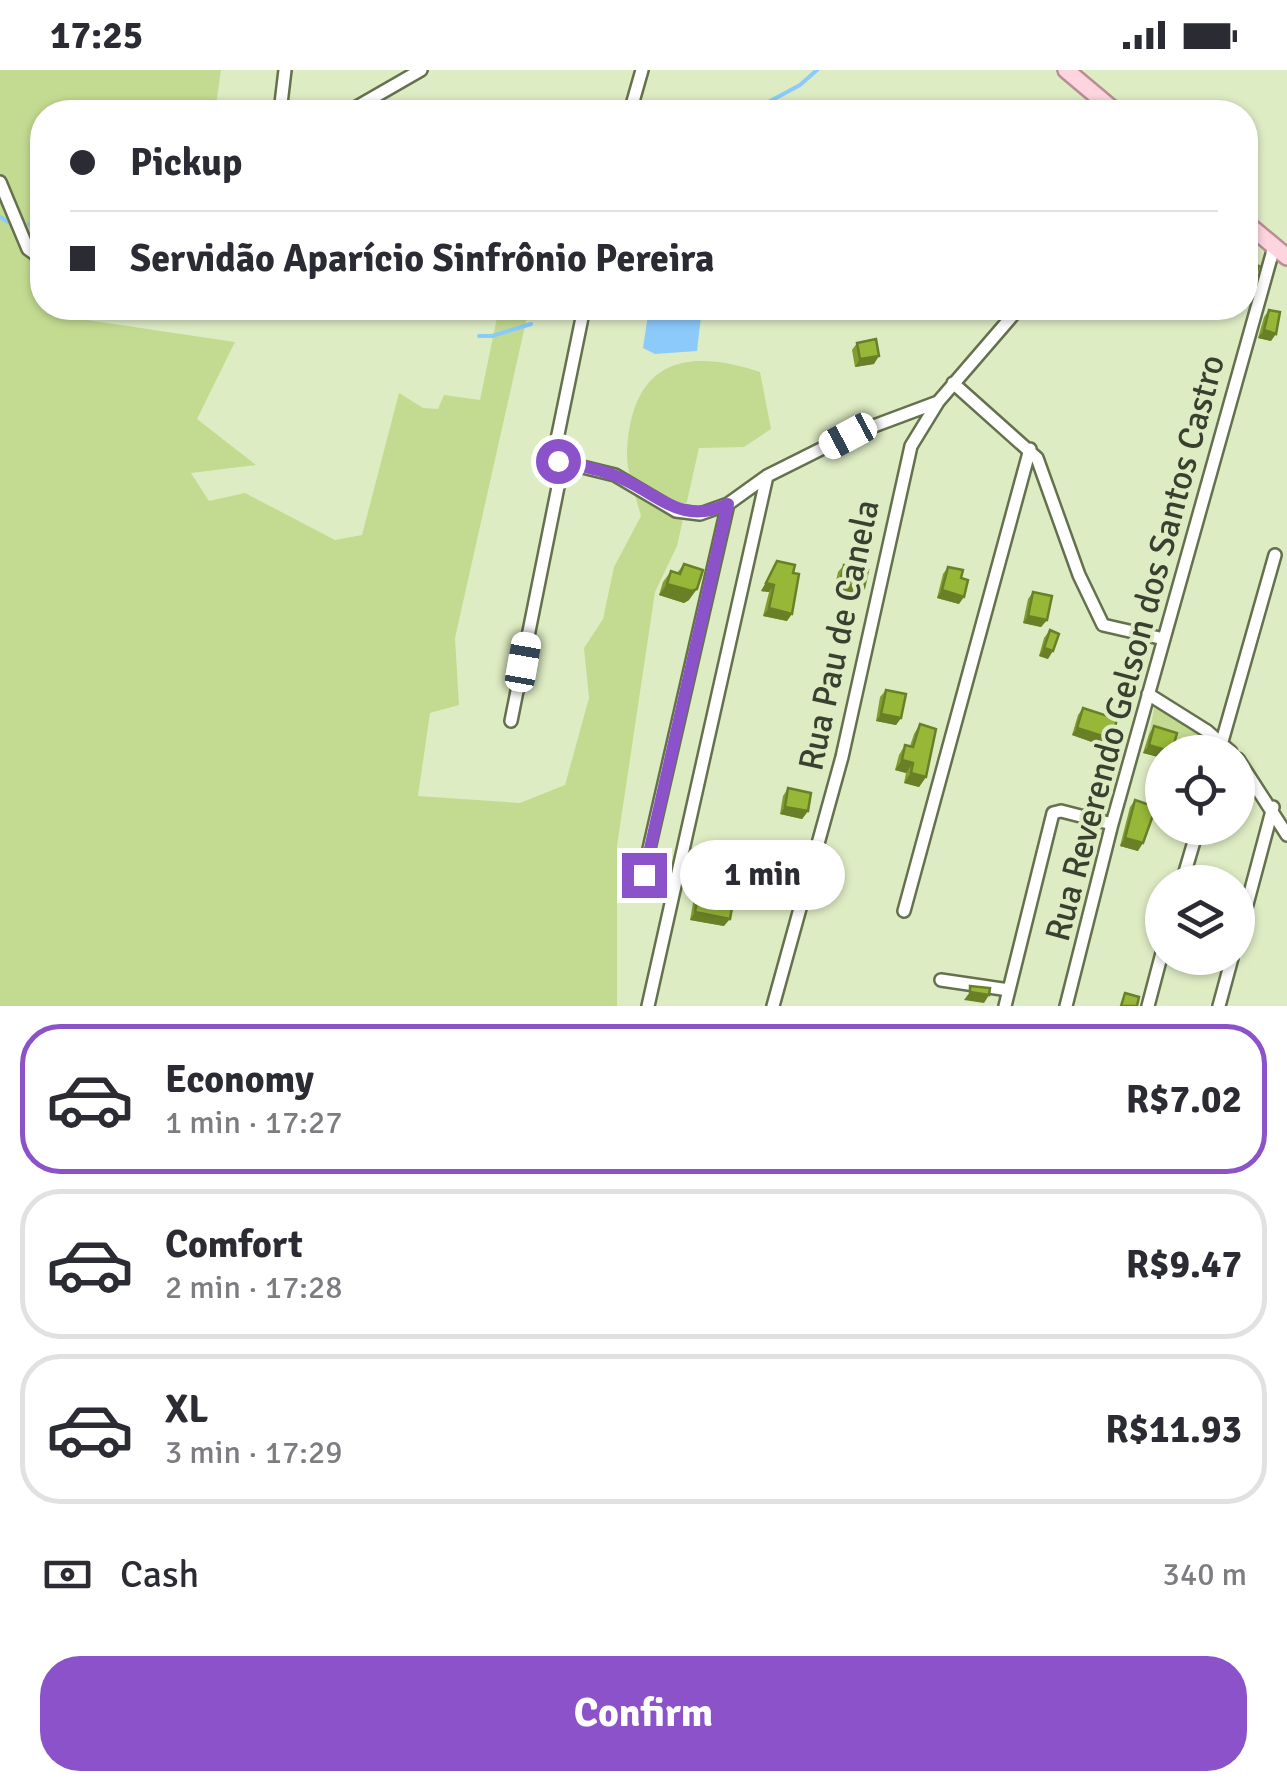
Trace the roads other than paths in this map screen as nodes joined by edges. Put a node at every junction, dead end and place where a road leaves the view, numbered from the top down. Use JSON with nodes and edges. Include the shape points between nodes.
{"nodes":[{"id":1,"x":285,"y":70,"type":"edge"},
{"id":2,"x":421,"y":70,"type":"edge"},
{"id":3,"x":642,"y":70,"type":"edge"},
{"id":4,"x":1066,"y":70,"type":"edge"},
{"id":5,"x":281,"y":100,"type":"edge"},
{"id":6,"x":369,"y":100,"type":"edge"},
{"id":7,"x":633,"y":100,"type":"edge"},
{"id":8,"x":1102,"y":100,"type":"edge"},
{"id":9,"x":0,"y":182,"type":"edge"},
{"id":10,"x":1258,"y":233,"type":"edge"},
{"id":11,"x":30,"y":250,"type":"edge"},
{"id":12,"x":1281,"y":252,"type":"edge"},
{"id":13,"x":582,"y":320,"type":"edge"},
{"id":14,"x":1008,"y":320,"type":"edge"},
{"id":15,"x":953,"y":383,"type":"junction"},
{"id":16,"x":938,"y":402,"type":"junction"},
{"id":17,"x":1030,"y":450,"type":"junction"},
{"id":18,"x":558,"y":461,"type":"junction"},
{"id":19,"x":767,"y":476,"type":"junction"},
{"id":20,"x":728,"y":504,"type":"junction"},
{"id":21,"x":1274,"y":555,"type":"dead end"},
{"id":22,"x":1164,"y":639,"type":"junction"},
{"id":23,"x":1148,"y":694,"type":"junction"},
{"id":24,"x":511,"y":721,"type":"dead end"},
{"id":25,"x":1204,"y":735,"type":"edge"},
{"id":26,"x":1223,"y":735,"type":"edge"},
{"id":27,"x":1255,"y":782,"type":"edge"},
{"id":28,"x":1273,"y":807,"type":"junction"},
{"id":29,"x":1112,"y":824,"type":"junction"},
{"id":30,"x":1287,"y":835,"type":"edge"},
{"id":31,"x":1255,"y":874,"type":"edge"},
{"id":32,"x":644,"y":875,"type":"dead end"},
{"id":33,"x":904,"y":910,"type":"dead end"},
{"id":34,"x":1156,"y":975,"type":"edge"},
{"id":35,"x":1227,"y":975,"type":"edge"},
{"id":36,"x":941,"y":980,"type":"dead end"},
{"id":37,"x":1009,"y":990,"type":"junction"},
{"id":38,"x":648,"y":1006,"type":"edge"},
{"id":39,"x":773,"y":1006,"type":"edge"},
{"id":40,"x":1005,"y":1006,"type":"edge"},
{"id":41,"x":1066,"y":1006,"type":"edge"},
{"id":42,"x":1148,"y":1006,"type":"edge"},
{"id":43,"x":1219,"y":1006,"type":"edge"}],
"edges":[{"from":1,"to":5,"type":"street"},
{"from":2,"to":6,"type":"street"},
{"from":3,"to":7,"type":"street"},
{"from":4,"to":8,"type":"main road"},
{"from":9,"to":11,"type":"street"},
{"from":10,"to":12,"type":"main road"},
{"from":12,"to":22,"type":"street","name":"Rua Reverendo Gelson dos Santos Castro"},
{"from":13,"to":18,"type":"street"},
{"from":14,"to":15,"type":"street","name":"Rua Pau de Canela"},
{"from":15,"to":16,"type":"street","name":"Rua Pau de Canela"},
{"from":15,"to":17,"type":"street"},
{"from":16,"to":19,"type":"street","via":[[863,429]]},
{"from":16,"to":39,"type":"street","name":"Rua Pau de Canela","via":[[906,461],[842,756]]},
{"from":17,"to":22,"type":"street","via":[[1048,480],[1103,626]]},
{"from":17,"to":33,"type":"street"},
{"from":18,"to":20,"type":"street","via":[[626,480],[676,511],[700,514]]},
{"from":18,"to":24,"type":"street"},
{"from":19,"to":20,"type":"street"},
{"from":19,"to":38,"type":"street"},
{"from":20,"to":32,"type":"street"},
{"from":21,"to":26,"type":"street"},
{"from":22,"to":23,"type":"street","name":"Rua Reverendo Gelson dos Santos Castro"},
{"from":23,"to":25,"type":"street"},
{"from":23,"to":29,"type":"street","name":"Rua Reverendo Gelson dos Santos Castro"},
{"from":27,"to":28,"type":"street"},
{"from":28,"to":30,"type":"street"},
{"from":28,"to":31,"type":"street"},
{"from":29,"to":37,"type":"street","via":[[1053,813]]},
{"from":29,"to":41,"type":"street","name":"Rua Reverendo Gelson dos Santos Castro"},
{"from":34,"to":42,"type":"street"},
{"from":35,"to":43,"type":"street"},
{"from":36,"to":37,"type":"street"},
{"from":37,"to":40,"type":"street"}]}
